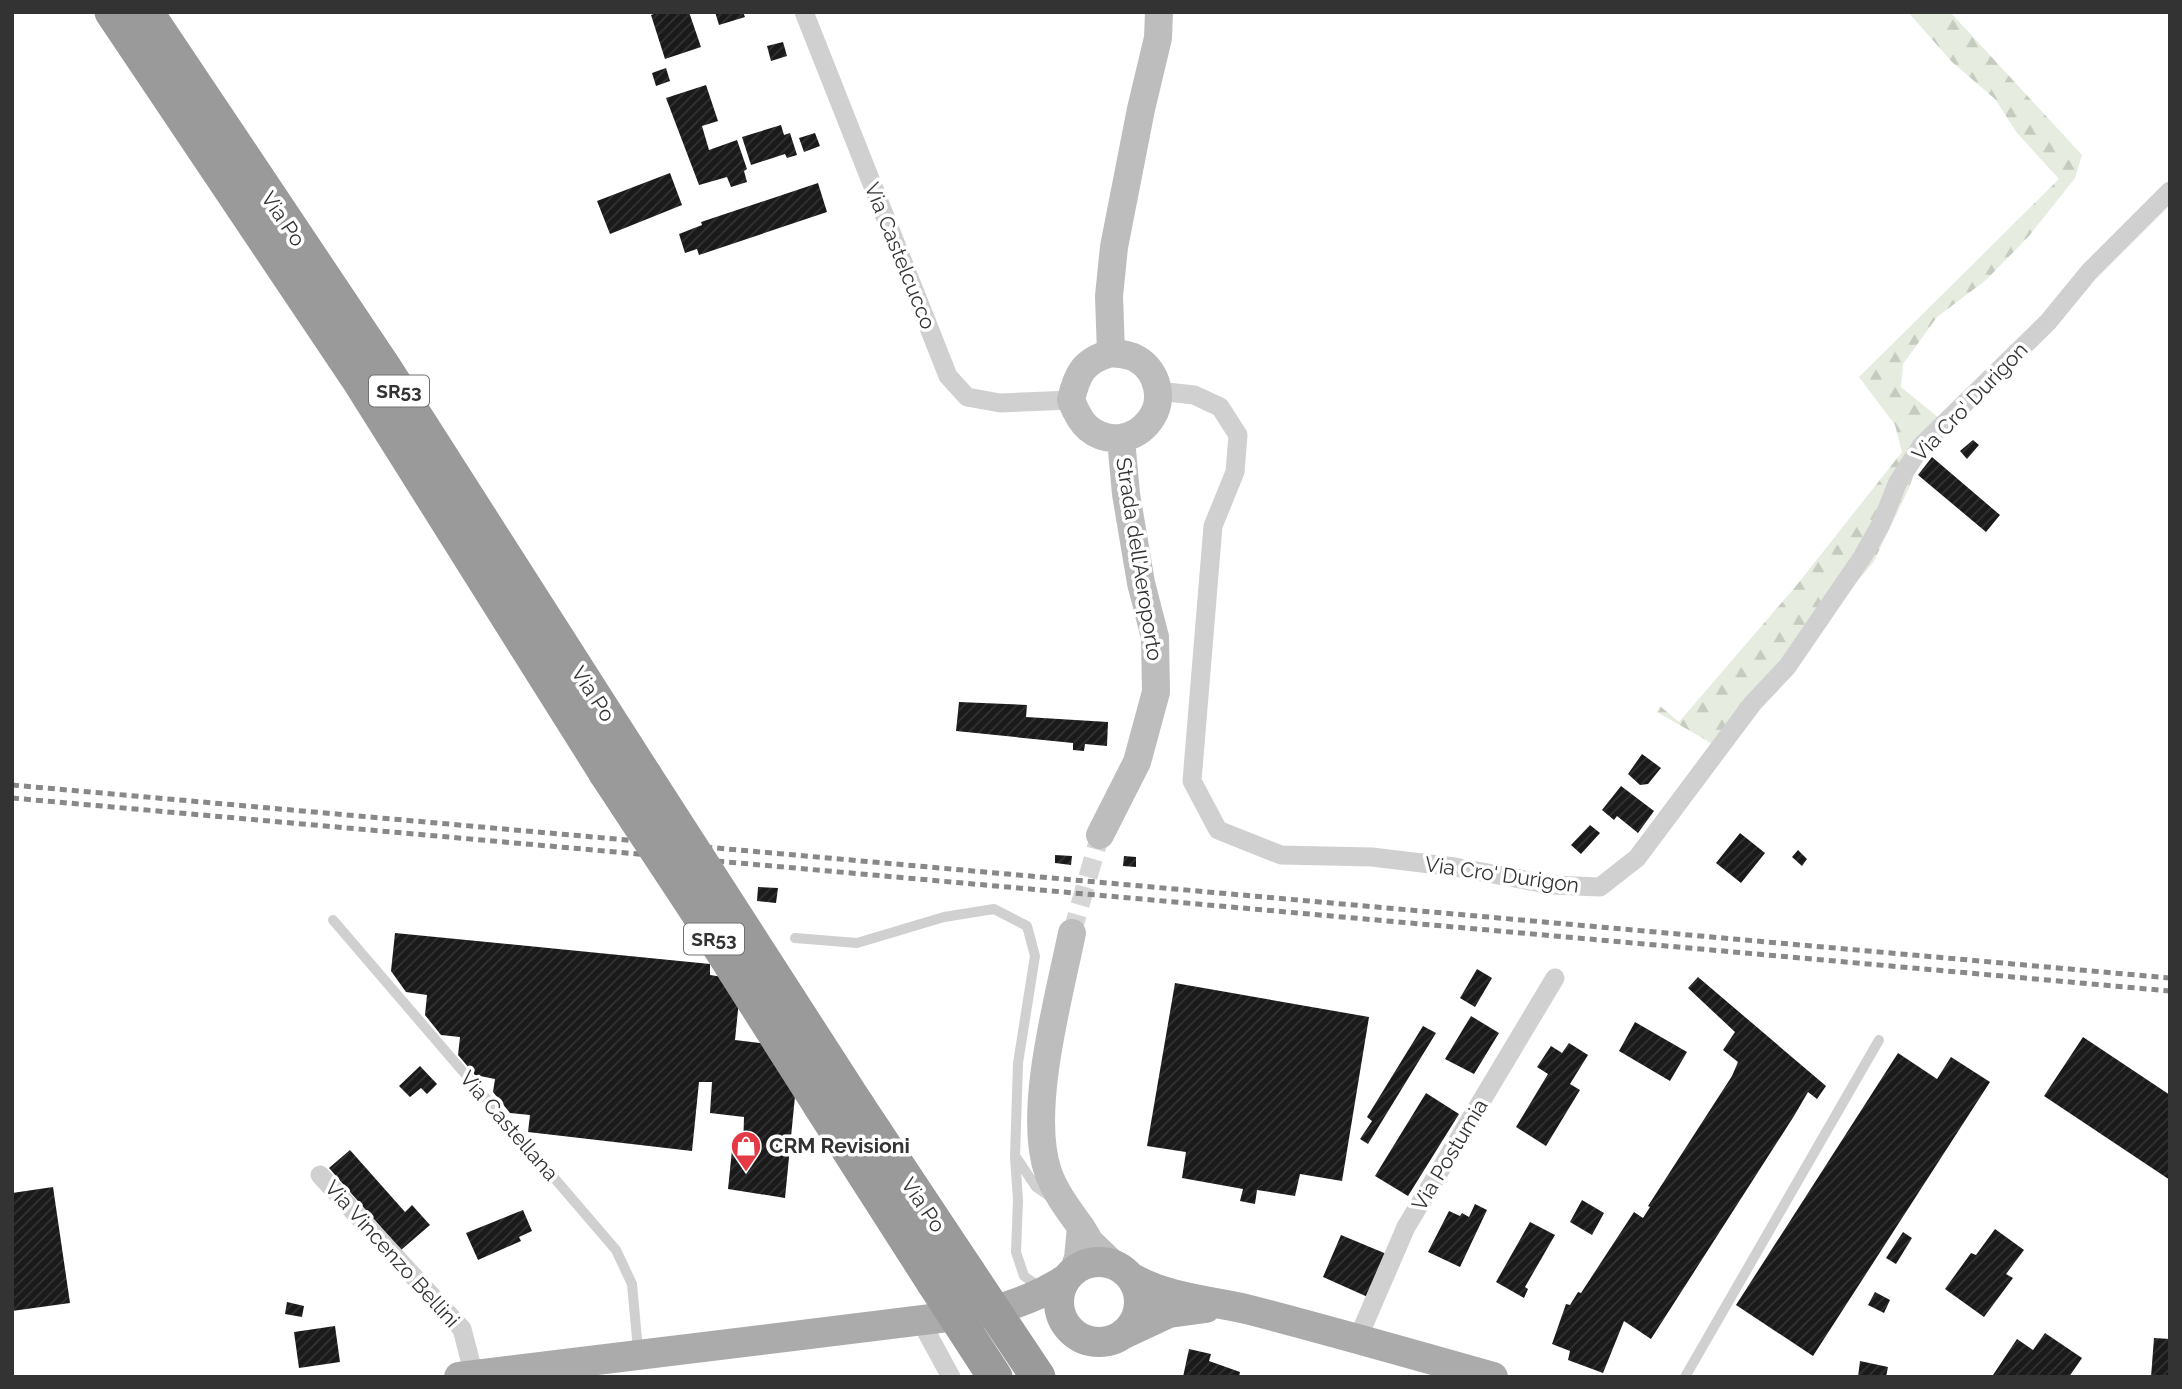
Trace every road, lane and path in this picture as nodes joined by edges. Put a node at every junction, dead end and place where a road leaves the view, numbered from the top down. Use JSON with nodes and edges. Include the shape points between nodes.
{"nodes":[{"id":1,"x":112,"y":12,"type":"edge"},
{"id":2,"x":146,"y":12,"type":"edge"},
{"id":3,"x":804,"y":12,"type":"edge"},
{"id":4,"x":1159,"y":12,"type":"edge"},
{"id":5,"x":2170,"y":191,"type":"edge"},
{"id":6,"x":1111,"y":354,"type":"junction"},
{"id":7,"x":1158,"y":391,"type":"junction"},
{"id":8,"x":1071,"y":400,"type":"junction"},
{"id":9,"x":1121,"y":439,"type":"junction"},
{"id":10,"x":1100,"y":835,"type":"tunnel mouth"},
{"id":11,"x":333,"y":920,"type":"dead end"},
{"id":12,"x":1072,"y":933,"type":"tunnel mouth"},
{"id":13,"x":795,"y":938,"type":"dead end"},
{"id":14,"x":1555,"y":978,"type":"dead end"},
{"id":15,"x":1879,"y":1040,"type":"dead end"},
{"id":16,"x":1015,"y":1157,"type":"junction"},
{"id":17,"x":320,"y":1175,"type":"dead end"},
{"id":18,"x":1074,"y":1218,"type":"junction"},
{"id":19,"x":1122,"y":1271,"type":"junction"},
{"id":20,"x":1063,"y":1280,"type":"junction"},
{"id":21,"x":1232,"y":1306,"type":"junction"},
{"id":22,"x":988,"y":1312,"type":"junction"},
{"id":23,"x":920,"y":1320,"type":"junction"},
{"id":24,"x":1124,"y":1334,"type":"junction"},
{"id":25,"x":1076,"y":1335,"type":"junction"},
{"id":26,"x":1357,"y":1338,"type":"junction"},
{"id":27,"x":638,"y":1354,"type":"junction"},
{"id":28,"x":466,"y":1376,"type":"edge"},
{"id":29,"x":951,"y":1377,"type":"edge"},
{"id":30,"x":995,"y":1377,"type":"edge"},
{"id":31,"x":1038,"y":1377,"type":"edge"},
{"id":32,"x":1493,"y":1377,"type":"edge"},
{"id":33,"x":1685,"y":1377,"type":"edge"}],
"edges":[{"from":1,"to":30,"type":"highway","name":"Via Po","number":"SR53","bridge":true,"via":[[359,380]]},
{"from":2,"to":31,"type":"highway","name":"Via Po","number":"SR53","bridge":true,"via":[[385,369],[857,1105]]},
{"from":3,"to":8,"type":"street","name":"Via Castelcucco","via":[[948,376],[967,397],[1000,403]]},
{"from":4,"to":6,"type":"street","via":[[1158,38],[1114,247],[1109,296]]},
{"from":5,"to":7,"type":"street","name":"Via Cro' Durigon","via":[[2089,272],[2048,322],[1922,445],[1898,482],[1863,556],[1787,667],[1753,703],[1637,858],[1600,887],[1373,857],[1281,855],[1218,830],[1192,781],[1213,526],[1235,472],[1238,435],[1220,407],[1194,395]]},
{"from":6,"to":7,"type":"street","via":[[1137,359],[1155,378]]},
{"from":6,"to":8,"type":"street","via":[[1086,365]]},
{"from":7,"to":9,"type":"street","name":"Strada dell'Aeroporto","via":[[1152,419]]},
{"from":8,"to":9,"type":"street","name":"Strada dell'Aeroporto","via":[[1087,427],[1099,435]]},
{"from":9,"to":10,"type":"street","name":"Strada dell'Aeroporto","via":[[1141,583],[1155,636],[1156,692],[1137,762]]},
{"from":11,"to":27,"type":"lane","name":"Via Castellana","via":[[616,1251],[632,1284]]},
{"from":12,"to":18,"type":"street","via":[[1040,1112],[1048,1172]]},
{"from":13,"to":16,"type":"lane","via":[[857,943],[944,917],[995,909],[1027,926],[1035,956],[1018,1063]]},
{"from":14,"to":26,"type":"street","name":"Via Postumia","via":[[1406,1227]]},
{"from":15,"to":33,"type":"lane"},
{"from":16,"to":18,"type":"lane","via":[[1036,1186]]},
{"from":16,"to":20,"type":"lane","via":[[1020,1268],[1039,1288]]},
{"from":17,"to":28,"type":"street","name":"Via Vincenzo Bellini","via":[[462,1329]]},
{"from":18,"to":19,"type":"street","via":[[1090,1242]]},
{"from":18,"to":20,"type":"street","via":[[1078,1258]]},
{"from":19,"to":20,"type":"main road","via":[[1101,1262]]},
{"from":19,"to":21,"type":"main road","via":[[1153,1290]]},
{"from":19,"to":24,"type":"main road","via":[[1137,1289],[1140,1301],[1133,1325]]},
{"from":20,"to":22,"type":"main road","via":[[1024,1301]]},
{"from":20,"to":25,"type":"main road","via":[[1061,1315]]},
{"from":21,"to":24,"type":"main road","via":[[1169,1313]]},
{"from":21,"to":26,"type":"main road"},
{"from":22,"to":23,"type":"main road"},
{"from":22,"to":25,"type":"main road","via":[[1025,1317]]},
{"from":23,"to":27,"type":"main road"},
{"from":23,"to":29,"type":"street"},
{"from":24,"to":25,"type":"main road","via":[[1100,1343]]},
{"from":26,"to":32,"type":"main road"},
{"from":27,"to":28,"type":"main road"}]}
